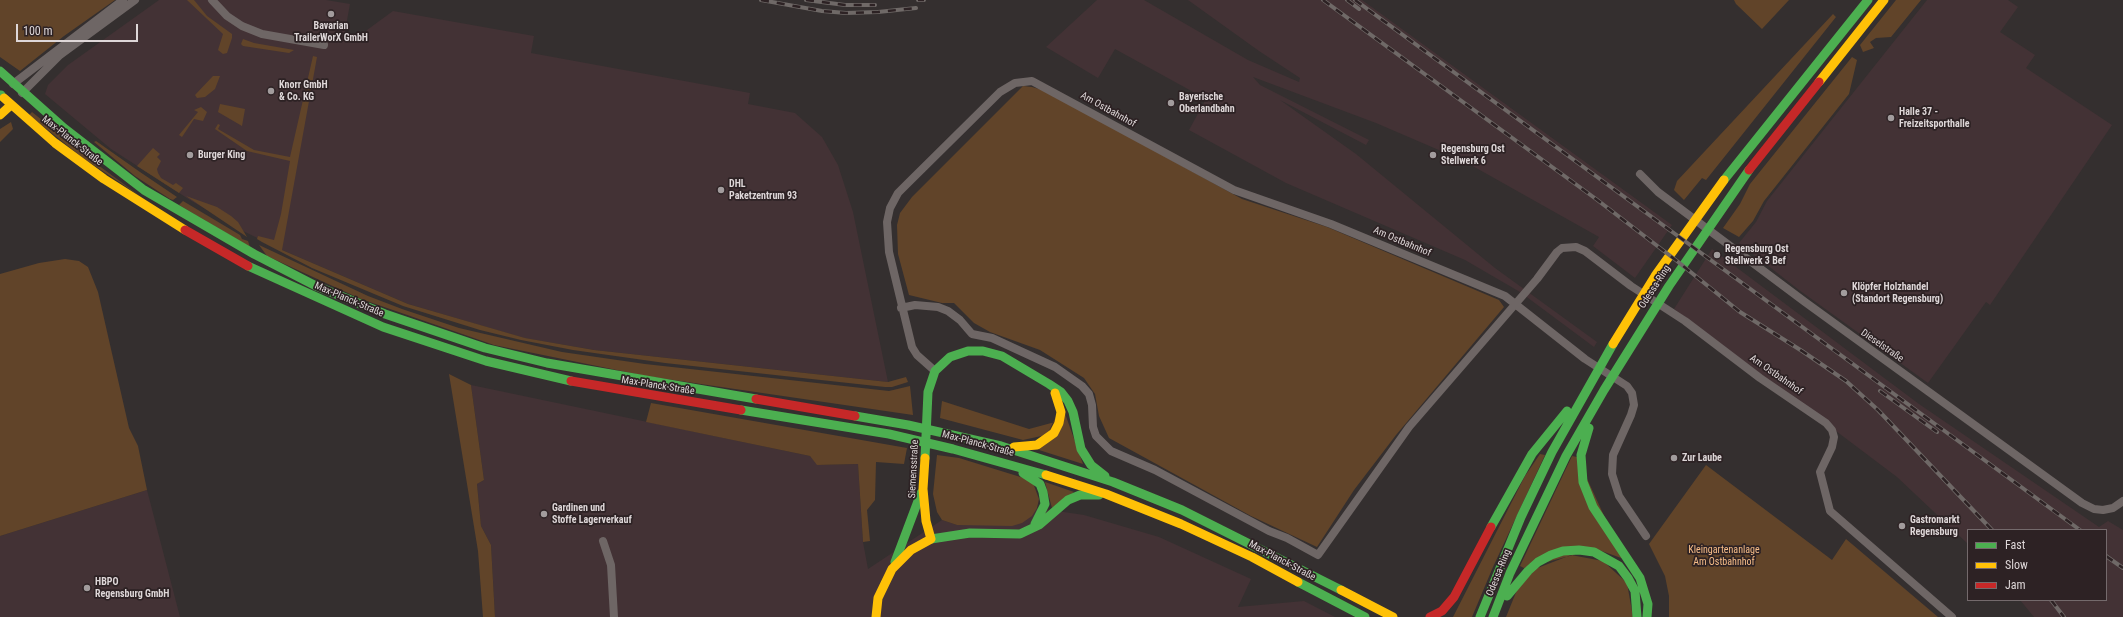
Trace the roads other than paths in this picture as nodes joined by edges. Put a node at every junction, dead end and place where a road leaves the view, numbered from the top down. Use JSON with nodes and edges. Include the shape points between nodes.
{"nodes":[{"id":1,"x":123,"y":0,"type":"edge"},
{"id":2,"x":135,"y":0,"type":"edge"},
{"id":3,"x":212,"y":0,"type":"edge"},
{"id":4,"x":1868,"y":0,"type":"edge"},
{"id":5,"x":1884,"y":0,"type":"edge"},
{"id":6,"x":324,"y":45,"type":"dead end"},
{"id":7,"x":0,"y":71,"type":"edge"},
{"id":8,"x":12,"y":84,"type":"junction"},
{"id":9,"x":22,"y":93,"type":"junction"},
{"id":10,"x":0,"y":95,"type":"edge"},
{"id":11,"x":11,"y":104,"type":"junction"},
{"id":12,"x":0,"y":115,"type":"edge"},
{"id":13,"x":1640,"y":174,"type":"dead end"},
{"id":14,"x":1514,"y":304,"type":"junction"},
{"id":15,"x":901,"y":308,"type":"junction"},
{"id":16,"x":935,"y":371,"type":"junction"},
{"id":17,"x":1590,"y":383,"type":"junction"},
{"id":18,"x":1050,"y":384,"type":"junction"},
{"id":19,"x":1604,"y":390,"type":"junction"},
{"id":20,"x":1001,"y":446,"type":"junction"},
{"id":21,"x":997,"y":460,"type":"junction"},
{"id":22,"x":1112,"y":482,"type":"junction"},
{"id":23,"x":923,"y":489,"type":"junction"},
{"id":24,"x":1106,"y":494,"type":"junction"},
{"id":25,"x":2122,"y":502,"type":"edge"},
{"id":26,"x":1030,"y":530,"type":"junction"},
{"id":27,"x":1646,"y":536,"type":"dead end"},
{"id":28,"x":932,"y":539,"type":"junction"},
{"id":29,"x":603,"y":541,"type":"dead end"},
{"id":30,"x":892,"y":569,"type":"junction"},
{"id":31,"x":1302,"y":570,"type":"junction"},
{"id":32,"x":1352,"y":610,"type":"junction"},
{"id":33,"x":614,"y":617,"type":"edge"},
{"id":34,"x":876,"y":617,"type":"edge"},
{"id":35,"x":1361,"y":617,"type":"edge"},
{"id":36,"x":1364,"y":617,"type":"edge"},
{"id":37,"x":1382,"y":617,"type":"edge"},
{"id":38,"x":1393,"y":617,"type":"edge"},
{"id":39,"x":1430,"y":617,"type":"edge"},
{"id":40,"x":1480,"y":617,"type":"edge"},
{"id":41,"x":1494,"y":617,"type":"edge"},
{"id":42,"x":1637,"y":617,"type":"edge"},
{"id":43,"x":1647,"y":617,"type":"edge"},
{"id":44,"x":1952,"y":617,"type":"edge"}],
"edges":[{"from":1,"to":8,"type":"street"},
{"from":2,"to":9,"type":"street","via":[[60,55]]},
{"from":3,"to":6,"type":"street","via":[[227,16],[242,26],[262,34]]},
{"from":4,"to":17,"type":"main road","name":"Odessa-Ring","via":[[1708,199],[1655,276]]},
{"from":5,"to":19,"type":"main road","name":"Odessa-Ring","via":[[1721,207]]},
{"from":7,"to":8,"type":"main road","name":"Max-Planck-Straße"},
{"from":8,"to":9,"type":"main road","name":"Max-Planck-Straße"},
{"from":8,"to":10,"type":"main road"},
{"from":9,"to":11,"type":"main road"},
{"from":9,"to":20,"type":"main road","name":"Max-Planck-Straße","via":[[144,190],[172,208],[316,286],[385,314],[485,348],[547,363],[908,425]]},
{"from":10,"to":11,"type":"main road","name":"Max-Planck-Straße"},
{"from":11,"to":12,"type":"main road"},
{"from":11,"to":21,"type":"main road","name":"Max-Planck-Straße","via":[[55,143],[170,222],[248,266],[312,297],[383,326],[486,361],[541,375],[610,389],[908,438]]},
{"from":13,"to":25,"type":"street","name":"Dieselstraße","via":[[1658,192],[1804,302],[2082,503],[2103,510],[2113,508]]},
{"from":14,"to":15,"type":"street","name":"Am Ostbahnhof","via":[[1409,427],[1318,555],[1155,470],[1111,451],[1096,436],[1089,394],[1055,367],[992,338],[972,334],[960,320],[938,307],[915,305]]},
{"from":14,"to":15,"type":"street","name":"Am Ostbahnhof","via":[[1505,296],[1331,224],[1234,190],[1039,83],[1025,80],[1000,92],[908,182],[893,201],[887,222],[887,238]]},
{"from":14,"to":27,"type":"street","name":"Am Ostbahnhof","via":[[1585,359],[1627,386],[1632,393],[1634,405],[1613,455],[1612,474],[1619,496]]},
{"from":14,"to":44,"type":"street","name":"Am Ostbahnhof","via":[[1537,279],[1556,252],[1562,248],[1576,247],[1685,321],[1832,430],[1832,447],[1820,472],[1830,511]]},
{"from":15,"to":16,"type":"street","name":"Am Ostbahnhof","via":[[912,347]]},
{"from":16,"to":18,"type":"main road","via":[[950,357],[968,351],[983,351],[1002,356]]},
{"from":16,"to":23,"type":"main road","name":"Siemensstraße","via":[[928,392]]},
{"from":17,"to":39,"type":"main road","via":[[1527,463],[1454,597],[1442,611]]},
{"from":17,"to":40,"type":"main road","name":"Odessa-Ring","via":[[1552,452],[1521,517]]},
{"from":18,"to":20,"type":"main road","via":[[1061,412],[1060,423],[1054,433],[1037,445]]},
{"from":18,"to":22,"type":"main road","via":[[1068,401],[1073,412],[1078,440],[1086,458]]},
{"from":19,"to":41,"type":"main road","name":"Odessa-Ring","via":[[1566,456],[1534,520]]},
{"from":19,"to":43,"type":"main road","via":[[1585,438],[1581,462],[1583,482],[1593,507],[1640,578],[1648,604]]},
{"from":20,"to":22,"type":"main road","name":"Max-Planck-Straße"},
{"from":21,"to":24,"type":"main road","name":"Max-Planck-Straße"},
{"from":21,"to":26,"type":"main road","via":[[1040,484],[1045,504],[1040,517]]},
{"from":22,"to":31,"type":"main road","name":"Max-Planck-Straße","via":[[1182,510]]},
{"from":23,"to":28,"type":"main road","name":"Siemensstraße","via":[[926,521]]},
{"from":23,"to":30,"type":"main road"},
{"from":24,"to":26,"type":"main road","via":[[1080,495],[1068,500]]},
{"from":24,"to":32,"type":"main road","name":"Max-Planck-Straße","via":[[1225,544]]},
{"from":26,"to":28,"type":"main road","via":[[1020,534],[970,533]]},
{"from":28,"to":30,"type":"main road","via":[[911,550]]},
{"from":29,"to":33,"type":"street","via":[[611,565]]},
{"from":30,"to":34,"type":"main road","via":[[878,598]]},
{"from":31,"to":37,"type":"main road"},
{"from":31,"to":38,"type":"main road"},
{"from":32,"to":35,"type":"main road"},
{"from":32,"to":36,"type":"main road"},
{"from":41,"to":42,"type":"main road","via":[[1519,580],[1538,562],[1563,551],[1579,550],[1594,552],[1619,566],[1635,591]]}]}
